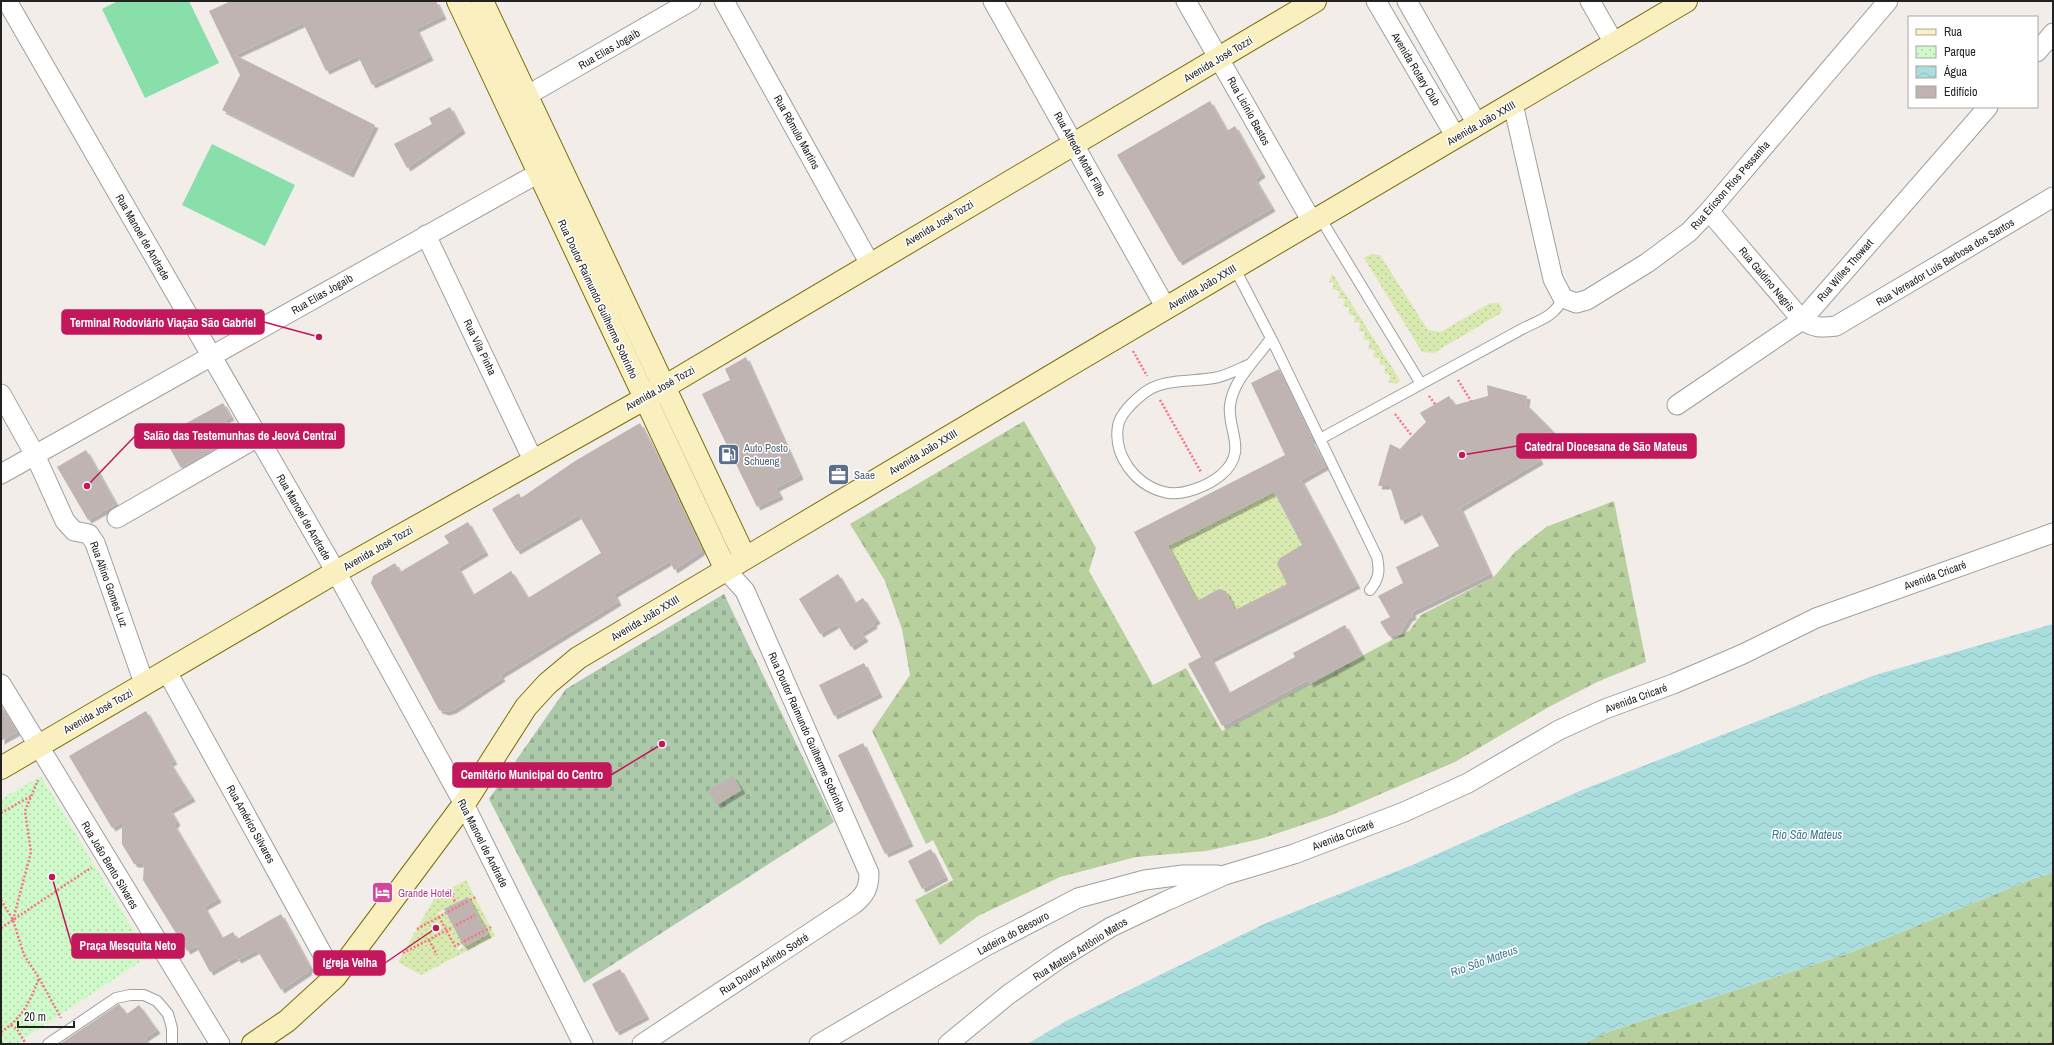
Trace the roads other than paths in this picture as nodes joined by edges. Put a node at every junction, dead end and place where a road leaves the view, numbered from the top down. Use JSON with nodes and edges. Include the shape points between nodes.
{"nodes":[{"id":1,"x":7,"y":1,"type":"edge"},
{"id":2,"x":458,"y":1,"type":"edge"},
{"id":3,"x":482,"y":1,"type":"edge"},
{"id":4,"x":691,"y":1,"type":"edge"},
{"id":5,"x":724,"y":1,"type":"edge"},
{"id":6,"x":993,"y":1,"type":"edge"},
{"id":7,"x":1186,"y":1,"type":"edge"},
{"id":8,"x":1315,"y":1,"type":"edge"},
{"id":9,"x":1376,"y":1,"type":"edge"},
{"id":10,"x":1407,"y":1,"type":"edge"},
{"id":11,"x":1590,"y":1,"type":"edge"},
{"id":12,"x":1686,"y":1,"type":"edge"},
{"id":13,"x":1888,"y":1,"type":"edge"},
{"id":14,"x":2053,"y":33,"type":"edge"},
{"id":15,"x":1614,"y":43,"type":"junction"},
{"id":16,"x":2038,"y":51,"type":"edge"},
{"id":17,"x":1219,"y":58,"type":"junction"},
{"id":18,"x":517,"y":101,"type":"junction"},
{"id":19,"x":1512,"y":104,"type":"junction"},
{"id":20,"x":1987,"y":108,"type":"edge"},
{"id":21,"x":1477,"y":124,"type":"junction"},
{"id":22,"x":1456,"y":137,"type":"junction"},
{"id":23,"x":1074,"y":143,"type":"junction"},
{"id":24,"x":558,"y":163,"type":"junction"},
{"id":25,"x":539,"y":172,"type":"junction"},
{"id":26,"x":2053,"y":197,"type":"edge"},
{"id":27,"x":1709,"y":211,"type":"junction"},
{"id":28,"x":1315,"y":218,"type":"junction"},
{"id":29,"x":426,"y":235,"type":"junction"},
{"id":30,"x":870,"y":264,"type":"junction"},
{"id":31,"x":1234,"y":267,"type":"junction"},
{"id":32,"x":1563,"y":298,"type":"junction"},
{"id":33,"x":1166,"y":308,"type":"junction"},
{"id":34,"x":1802,"y":320,"type":"junction"},
{"id":35,"x":1836,"y":326,"type":"joint"},
{"id":36,"x":1270,"y":338,"type":"junction"},
{"id":37,"x":212,"y":357,"type":"junction"},
{"id":38,"x":1248,"y":365,"type":"junction"},
{"id":39,"x":1421,"y":384,"type":"junction"},
{"id":40,"x":664,"y":386,"type":"junction"},
{"id":41,"x":1,"y":394,"type":"edge"},
{"id":42,"x":644,"y":399,"type":"junction"},
{"id":43,"x":1677,"y":405,"type":"dead end"},
{"id":44,"x":258,"y":437,"type":"junction"},
{"id":45,"x":1320,"y":439,"type":"junction"},
{"id":46,"x":35,"y":455,"type":"junction"},
{"id":47,"x":533,"y":460,"type":"junction"},
{"id":48,"x":704,"y":471,"type":"junction"},
{"id":49,"x":1,"y":474,"type":"edge"},
{"id":50,"x":684,"y":481,"type":"junction"},
{"id":51,"x":117,"y":518,"type":"dead end"},
{"id":52,"x":2053,"y":533,"type":"edge"},
{"id":53,"x":745,"y":558,"type":"junction"},
{"id":54,"x":726,"y":570,"type":"junction"},
{"id":55,"x":336,"y":572,"type":"junction"},
{"id":56,"x":1370,"y":590,"type":"dead end"},
{"id":57,"x":745,"y":591,"type":"junction"},
{"id":58,"x":166,"y":670,"type":"junction"},
{"id":59,"x":144,"y":683,"type":"junction"},
{"id":60,"x":1,"y":684,"type":"edge"},
{"id":61,"x":42,"y":754,"type":"junction"},
{"id":62,"x":1,"y":768,"type":"edge"},
{"id":63,"x":464,"y":804,"type":"junction"},
{"id":64,"x":869,"y":873,"type":"joint"},
{"id":65,"x":1225,"y":875,"type":"junction"},
{"id":66,"x":335,"y":977,"type":"junction"},
{"id":67,"x":48,"y":1044,"type":"edge"},
{"id":68,"x":172,"y":1044,"type":"edge"},
{"id":69,"x":220,"y":1044,"type":"edge"},
{"id":70,"x":253,"y":1044,"type":"edge"},
{"id":71,"x":583,"y":1044,"type":"edge"},
{"id":72,"x":642,"y":1044,"type":"edge"},
{"id":73,"x":819,"y":1044,"type":"edge"},
{"id":74,"x":948,"y":1044,"type":"edge"}],
"edges":[{"from":1,"to":37,"type":"street","name":"Rua Manoel de Andrade"},
{"from":2,"to":18,"type":"street","name":"Rua Doutor Raimundo Guilherme Sobrinho"},
{"from":3,"to":18,"type":"street","name":"Rua Doutor Raimundo Guilherme Sobrinho"},
{"from":4,"to":18,"type":"street","name":"Rua Elias Jogaib"},
{"from":5,"to":30,"type":"street","name":"Rua Rômulo Martins"},
{"from":6,"to":23,"type":"street","name":"Rua Alfredo Motta Filho"},
{"from":7,"to":17,"type":"street","name":"Rua Licínio Bastos"},
{"from":8,"to":17,"type":"street","name":"Avenida José Tozzi"},
{"from":9,"to":22,"type":"street","name":"Avenida Rotary Club"},
{"from":10,"to":21,"type":"street"},
{"from":11,"to":15,"type":"street"},
{"from":12,"to":15,"type":"street","name":"Avenida João XXIII"},
{"from":13,"to":27,"type":"street","name":"Rua Ericson Rios Pessanha"},
{"from":14,"to":16,"type":"street"},
{"from":15,"to":19,"type":"street","name":"Avenida João XXIII"},
{"from":17,"to":23,"type":"street","name":"Avenida José Tozzi"},
{"from":17,"to":28,"type":"street","name":"Rua Licínio Bastos"},
{"from":18,"to":24,"type":"street","name":"Rua Doutor Raimundo Guilherme Sobrinho"},
{"from":18,"to":25,"type":"street","name":"Rua Doutor Raimundo Guilherme Sobrinho"},
{"from":19,"to":21,"type":"street","name":"Avenida João XXIII"},
{"from":19,"to":32,"type":"street","via":[[1553,279]]},
{"from":20,"to":34,"type":"street","name":"Rua Willes Thowart"},
{"from":21,"to":22,"type":"street","name":"Avenida João XXIII"},
{"from":22,"to":28,"type":"street","name":"Avenida João XXIII"},
{"from":23,"to":30,"type":"street","name":"Avenida José Tozzi"},
{"from":23,"to":33,"type":"street","name":"Rua Alfredo Motta Filho"},
{"from":24,"to":25,"type":"street","name":"Rua Elias Jogaib"},
{"from":24,"to":40,"type":"street","name":"Rua Doutor Raimundo Guilherme Sobrinho"},
{"from":25,"to":29,"type":"street","name":"Rua Elias Jogaib"},
{"from":25,"to":42,"type":"street","name":"Rua Doutor Raimundo Guilherme Sobrinho"},
{"from":26,"to":35,"type":"street","name":"Rua Vereador Luís Barbosa dos Santos"},
{"from":27,"to":32,"type":"street","name":"Rua Ericson Rios Pessanha","via":[[1689,232],[1647,263],[1587,300],[1576,303]]},
{"from":27,"to":34,"type":"street","name":"Rua Galdino Negris"},
{"from":28,"to":31,"type":"street","name":"Avenida João XXIII"},
{"from":28,"to":39,"type":"lane"},
{"from":29,"to":37,"type":"street","name":"Rua Elias Jogaib"},
{"from":29,"to":47,"type":"street","name":"Rua Vila Pinha"},
{"from":30,"to":40,"type":"street","name":"Avenida José Tozzi"},
{"from":31,"to":33,"type":"street","name":"Avenida João XXIII"},
{"from":31,"to":36,"type":"lane"},
{"from":32,"to":39,"type":"lane","via":[[1555,312],[1549,316]]},
{"from":33,"to":53,"type":"street","name":"Avenida João XXIII"},
{"from":34,"to":35,"type":"street","name":"Rua Galdino Negris","via":[[1811,326]]},
{"from":34,"to":43,"type":"street","name":"Rua Willes Thowart"},
{"from":36,"to":38,"type":"lane","via":[[1262,351]]},
{"from":36,"to":45,"type":"lane"},
{"from":37,"to":44,"type":"street","name":"Rua Manoel de Andrade"},
{"from":37,"to":46,"type":"street","name":"Rua Elias Jogaib"},
{"from":38,"to":38,"type":"lane","via":[[1230,404],[1236,451],[1232,463],[1221,475],[1207,484],[1180,493],[1165,492],[1150,486],[1134,474],[1124,461],[1118,445],[1118,425],[1126,410],[1145,392],[1167,384],[1215,378]]},
{"from":39,"to":45,"type":"lane"},
{"from":40,"to":42,"type":"street","name":"Avenida José Tozzi"},
{"from":40,"to":48,"type":"street","name":"Rua Doutor Raimundo Guilherme Sobrinho"},
{"from":41,"to":46,"type":"street","name":"Rua Altino Gomes Luz"},
{"from":42,"to":47,"type":"street","name":"Avenida José Tozzi"},
{"from":42,"to":50,"type":"street","name":"Rua Doutor Raimundo Guilherme Sobrinho"},
{"from":44,"to":51,"type":"street"},
{"from":44,"to":55,"type":"street","name":"Rua Manoel de Andrade"},
{"from":45,"to":56,"type":"lane","via":[[1377,557],[1380,568],[1377,581]]},
{"from":46,"to":49,"type":"street","name":"Rua Elias Jogaib"},
{"from":46,"to":59,"type":"street","name":"Rua Altino Gomes Luz","via":[[68,527],[89,534],[95,543]]},
{"from":47,"to":55,"type":"street","name":"Avenida José Tozzi"},
{"from":48,"to":50,"type":"street"},
{"from":48,"to":53,"type":"street","name":"Rua Doutor Raimundo Guilherme Sobrinho"},
{"from":50,"to":54,"type":"street","name":"Rua Doutor Raimundo Guilherme Sobrinho"},
{"from":52,"to":65,"type":"street","name":"Avenida Cricaré","via":[[1816,618],[1736,657],[1673,684],[1604,709],[1559,730],[1468,783],[1404,812],[1294,854]]},
{"from":53,"to":54,"type":"street","name":"Avenida João XXIII"},
{"from":53,"to":57,"type":"street","name":"Rua Doutor Raimundo Guilherme Sobrinho"},
{"from":54,"to":57,"type":"street","name":"Rua Doutor Raimundo Guilherme Sobrinho"},
{"from":54,"to":63,"type":"street","name":"Avenida João XXIII","via":[[578,658],[547,684],[526,707]]},
{"from":55,"to":58,"type":"street","name":"Avenida José Tozzi"},
{"from":55,"to":63,"type":"street","name":"Rua Manoel de Andrade"},
{"from":57,"to":64,"type":"street","name":"Rua Doutor Raimundo Guilherme Sobrinho"},
{"from":58,"to":59,"type":"street","name":"Avenida José Tozzi"},
{"from":58,"to":66,"type":"street","name":"Rua Américo Silvares"},
{"from":59,"to":61,"type":"street","name":"Avenida José Tozzi"},
{"from":60,"to":61,"type":"street","name":"Rua João Bento Silvares"},
{"from":61,"to":62,"type":"street","name":"Avenida José Tozzi"},
{"from":61,"to":69,"type":"street","name":"Rua João Bento Silvares"},
{"from":63,"to":66,"type":"street","name":"Avenida João XXIII"},
{"from":63,"to":71,"type":"street","name":"Rua Manoel de Andrade"},
{"from":64,"to":72,"type":"street","name":"Rua Doutor Arlindo Sodré","via":[[865,895],[854,904]]},
{"from":65,"to":73,"type":"street","name":"Ladeira do Besouro","via":[[1182,875],[1145,880],[1078,898],[986,946]]},
{"from":65,"to":74,"type":"street","name":"Rua Mateus Antônio Matos","via":[[1105,930],[1015,990]]},
{"from":66,"to":70,"type":"street","name":"Avenida João XXIII","via":[[287,1021]]},
{"from":67,"to":68,"type":"lane","via":[[116,998],[130,995],[144,995],[157,1001],[168,1014],[172,1028]]}]}
